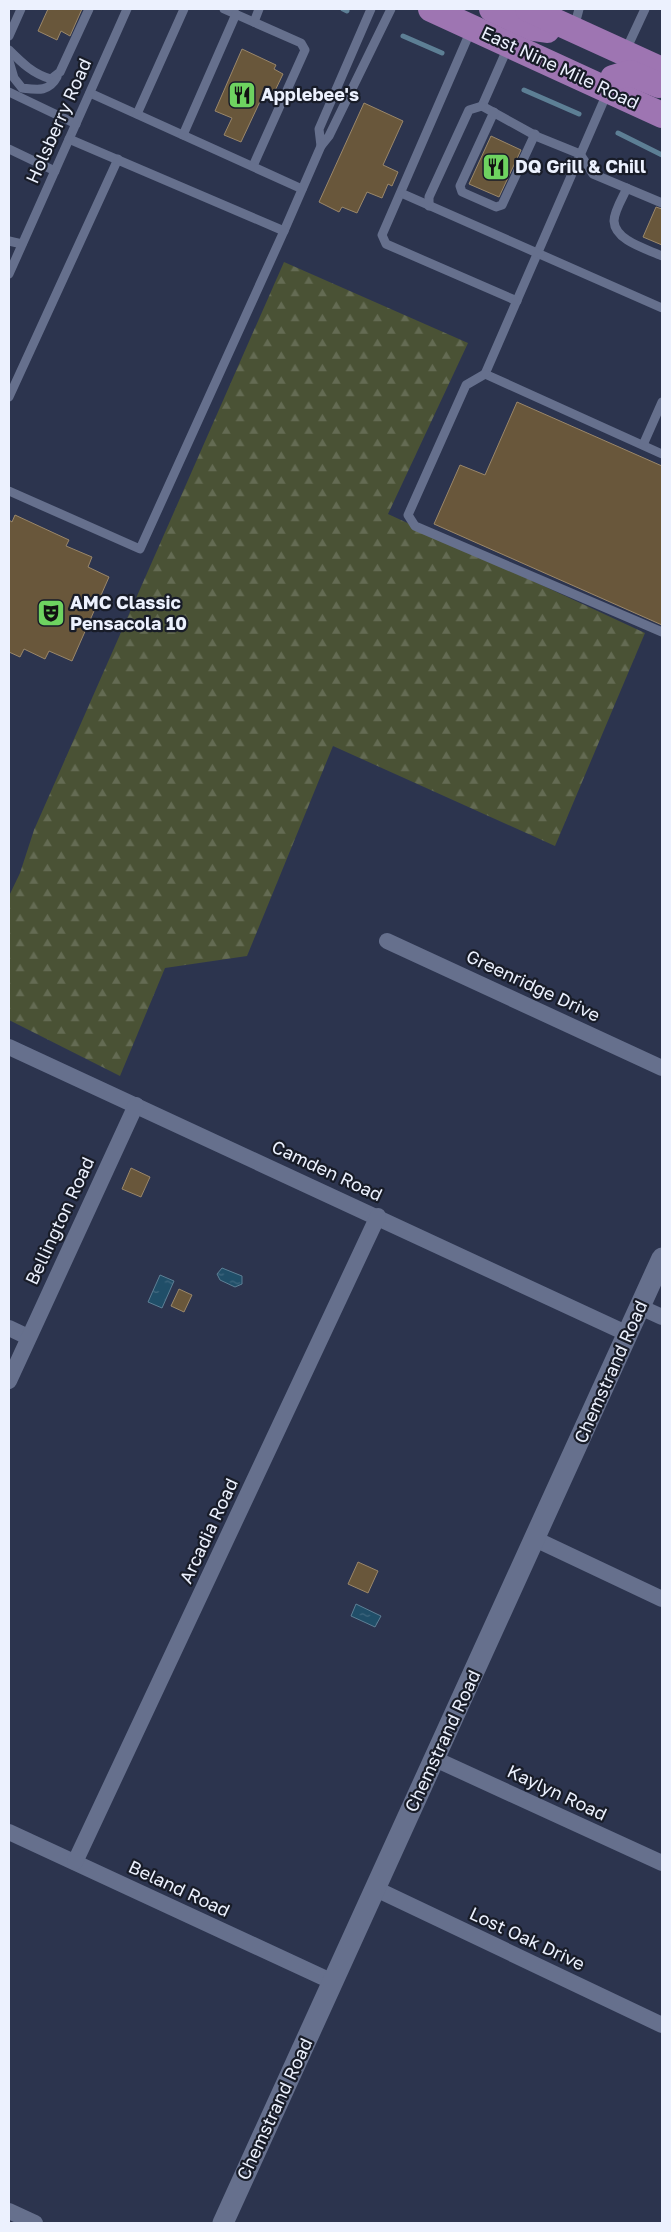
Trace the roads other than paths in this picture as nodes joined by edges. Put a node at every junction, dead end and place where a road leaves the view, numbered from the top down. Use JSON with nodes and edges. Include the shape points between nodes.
{"nodes":[{"id":1,"x":21,"y":9,"type":"edge"},
{"id":2,"x":89,"y":9,"type":"edge"},
{"id":3,"x":128,"y":9,"type":"edge"},
{"id":4,"x":184,"y":9,"type":"edge"},
{"id":5,"x":224,"y":9,"type":"edge"},
{"id":6,"x":259,"y":9,"type":"edge"},
{"id":7,"x":370,"y":9,"type":"edge"},
{"id":8,"x":391,"y":9,"type":"edge"},
{"id":9,"x":431,"y":9,"type":"edge"},
{"id":10,"x":492,"y":9,"type":"edge"},
{"id":11,"x":528,"y":9,"type":"edge"},
{"id":12,"x":547,"y":9,"type":"edge"},
{"id":13,"x":646,"y":9,"type":"edge"},
{"id":14,"x":236,"y":14,"type":"junction"},
{"id":15,"x":468,"y":18,"type":"edge"},
{"id":16,"x":254,"y":22,"type":"junction"},
{"id":17,"x":579,"y":24,"type":"edge"},
{"id":18,"x":9,"y":36,"type":"edge"},
{"id":19,"x":509,"y":45,"type":"junction"},
{"id":20,"x":9,"y":50,"type":"edge"},
{"id":21,"x":9,"y":61,"type":"edge"},
{"id":22,"x":617,"y":70,"type":"junction"},
{"id":23,"x":662,"y":70,"type":"edge"},
{"id":24,"x":60,"y":72,"type":"junction"},
{"id":25,"x":662,"y":86,"type":"edge"},
{"id":26,"x":9,"y":92,"type":"edge"},
{"id":27,"x":90,"y":93,"type":"junction"},
{"id":28,"x":662,"y":100,"type":"edge"},
{"id":29,"x":482,"y":106,"type":"junction"},
{"id":30,"x":494,"y":112,"type":"junction"},
{"id":31,"x":137,"y":114,"type":"junction"},
{"id":32,"x":662,"y":115,"type":"edge"},
{"id":33,"x":76,"y":124,"type":"junction"},
{"id":34,"x":535,"y":134,"type":"junction"},
{"id":35,"x":183,"y":135,"type":"junction"},
{"id":36,"x":69,"y":139,"type":"junction"},
{"id":37,"x":321,"y":146,"type":"junction"},
{"id":38,"x":9,"y":148,"type":"edge"},
{"id":39,"x":580,"y":154,"type":"junction"},
{"id":40,"x":118,"y":160,"type":"junction"},
{"id":41,"x":253,"y":166,"type":"junction"},
{"id":42,"x":55,"y":171,"type":"junction"},
{"id":43,"x":627,"y":188,"type":"junction"},
{"id":44,"x":302,"y":189,"type":"junction"},
{"id":45,"x":401,"y":193,"type":"junction"},
{"id":46,"x":662,"y":203,"type":"edge"},
{"id":47,"x":429,"y":206,"type":"junction"},
{"id":48,"x":284,"y":231,"type":"junction"},
{"id":49,"x":9,"y":241,"type":"edge"},
{"id":50,"x":22,"y":244,"type":"junction"},
{"id":51,"x":538,"y":253,"type":"junction"},
{"id":52,"x":662,"y":256,"type":"edge"},
{"id":53,"x":9,"y":274,"type":"edge"},
{"id":54,"x":517,"y":301,"type":"junction"},
{"id":55,"x":662,"y":308,"type":"edge"},
{"id":56,"x":485,"y":374,"type":"junction"},
{"id":57,"x":9,"y":397,"type":"edge"},
{"id":58,"x":662,"y":402,"type":"edge"},
{"id":59,"x":643,"y":445,"type":"junction"},
{"id":60,"x":662,"y":454,"type":"edge"},
{"id":61,"x":9,"y":491,"type":"edge"},
{"id":62,"x":662,"y":632,"type":"edge"},
{"id":63,"x":387,"y":941,"type":"dead end"},
{"id":64,"x":9,"y":1047,"type":"edge"},
{"id":65,"x":662,"y":1068,"type":"edge"},
{"id":66,"x":136,"y":1105,"type":"junction"},
{"id":67,"x":378,"y":1216,"type":"junction"},
{"id":68,"x":662,"y":1258,"type":"edge"},
{"id":69,"x":640,"y":1307,"type":"junction"},
{"id":70,"x":662,"y":1317,"type":"edge"},
{"id":71,"x":9,"y":1328,"type":"edge"},
{"id":72,"x":628,"y":1334,"type":"junction"},
{"id":73,"x":28,"y":1337,"type":"junction"},
{"id":74,"x":9,"y":1381,"type":"edge"},
{"id":75,"x":535,"y":1539,"type":"junction"},
{"id":76,"x":662,"y":1599,"type":"edge"},
{"id":77,"x":435,"y":1759,"type":"junction"},
{"id":78,"x":9,"y":1832,"type":"edge"},
{"id":79,"x":75,"y":1862,"type":"junction"},
{"id":80,"x":662,"y":1863,"type":"edge"},
{"id":81,"x":376,"y":1889,"type":"junction"},
{"id":82,"x":333,"y":1982,"type":"junction"},
{"id":83,"x":662,"y":2025,"type":"edge"},
{"id":84,"x":9,"y":2211,"type":"edge"},
{"id":85,"x":35,"y":2223,"type":"edge"},
{"id":86,"x":223,"y":2223,"type":"edge"}],
"edges":[{"from":1,"to":18,"type":"lane"},
{"from":2,"to":24,"type":"lane"},
{"from":3,"to":27,"type":"lane","name":"Holsberry Road"},
{"from":4,"to":31,"type":"lane"},
{"from":5,"to":14,"type":"lane"},
{"from":6,"to":16,"type":"lane"},
{"from":7,"to":37,"type":"lane","via":[[319,129]]},
{"from":8,"to":37,"type":"lane","via":[[329,136]]},
{"from":9,"to":15,"type":"main road","name":"East Nine Mile Road"},
{"from":10,"to":17,"type":"main road","via":[[534,28]]},
{"from":11,"to":17,"type":"main road","name":"East Nine Mile Road"},
{"from":12,"to":17,"type":"main road"},
{"from":13,"to":22,"type":"lane"},
{"from":14,"to":16,"type":"lane"},
{"from":14,"to":35,"type":"lane"},
{"from":15,"to":19,"type":"main road","name":"East Nine Mile Road"},
{"from":15,"to":22,"type":"main road"},
{"from":15,"to":45,"type":"lane"},
{"from":16,"to":41,"type":"lane","via":[[301,43],[305,50]]},
{"from":17,"to":22,"type":"main road","name":"East Nine Mile Road"},
{"from":19,"to":22,"type":"main road","name":"East Nine Mile Road"},
{"from":19,"to":29,"type":"lane"},
{"from":20,"to":24,"type":"lane","via":[[40,76],[51,79]]},
{"from":21,"to":24,"type":"lane","via":[[14,78],[22,88],[43,90],[54,83]]},
{"from":22,"to":23,"type":"main road","name":"East Nine Mile Road"},
{"from":22,"to":25,"type":"main road"},
{"from":22,"to":28,"type":"main road"},
{"from":22,"to":32,"type":"main road","name":"East Nine Mile Road"},
{"from":22,"to":39,"type":"lane"},
{"from":26,"to":33,"type":"lane"},
{"from":27,"to":31,"type":"lane"},
{"from":27,"to":33,"type":"lane","name":"Holsberry Road"},
{"from":29,"to":30,"type":"lane"},
{"from":29,"to":47,"type":"lane","via":[[468,110],[429,197]]},
{"from":30,"to":34,"type":"lane"},
{"from":30,"to":34,"type":"lane","via":[[460,186],[462,192],[496,207],[502,205]]},
{"from":31,"to":35,"type":"lane"},
{"from":33,"to":36,"type":"lane","name":"Holsberry Road"},
{"from":34,"to":39,"type":"lane"},
{"from":35,"to":41,"type":"lane"},
{"from":36,"to":40,"type":"lane"},
{"from":36,"to":42,"type":"lane","name":"Holsberry Road"},
{"from":37,"to":44,"type":"lane"},
{"from":38,"to":42,"type":"lane"},
{"from":39,"to":43,"type":"lane","via":[[593,174]]},
{"from":39,"to":51,"type":"lane"},
{"from":40,"to":48,"type":"lane"},
{"from":40,"to":57,"type":"lane"},
{"from":41,"to":44,"type":"lane"},
{"from":42,"to":50,"type":"lane","name":"Holsberry Road"},
{"from":43,"to":46,"type":"lane"},
{"from":43,"to":52,"type":"lane","via":[[614,220],[616,230],[625,239]]},
{"from":44,"to":48,"type":"lane"},
{"from":45,"to":47,"type":"lane"},
{"from":45,"to":54,"type":"lane","via":[[382,235],[386,244]]},
{"from":47,"to":51,"type":"lane"},
{"from":48,"to":61,"type":"lane","via":[[140,550]]},
{"from":49,"to":50,"type":"lane"},
{"from":50,"to":53,"type":"lane","name":"Holsberry Road"},
{"from":51,"to":54,"type":"lane"},
{"from":51,"to":55,"type":"lane"},
{"from":54,"to":56,"type":"lane"},
{"from":56,"to":59,"type":"lane"},
{"from":56,"to":62,"type":"lane","via":[[466,385],[408,515],[416,526]]},
{"from":58,"to":59,"type":"lane"},
{"from":59,"to":60,"type":"lane"},
{"from":63,"to":65,"type":"street","name":"Greenridge Drive"},
{"from":64,"to":66,"type":"street","name":"Camden Road"},
{"from":66,"to":67,"type":"street","name":"Camden Road"},
{"from":66,"to":73,"type":"street","name":"Bellington Road"},
{"from":67,"to":72,"type":"street","name":"Camden Road"},
{"from":67,"to":79,"type":"street","name":"Arcadia Road"},
{"from":68,"to":69,"type":"street","name":"Chemstrand Road"},
{"from":69,"to":70,"type":"street"},
{"from":69,"to":72,"type":"street","name":"Chemstrand Road"},
{"from":71,"to":73,"type":"street"},
{"from":72,"to":75,"type":"street","name":"Chemstrand Road"},
{"from":73,"to":74,"type":"street","name":"Bellington Road"},
{"from":75,"to":76,"type":"street"},
{"from":75,"to":77,"type":"street","name":"Chemstrand Road"},
{"from":77,"to":80,"type":"street","name":"Kaylyn Road"},
{"from":77,"to":81,"type":"street","name":"Chemstrand Road"},
{"from":78,"to":79,"type":"street","name":"Beland Road"},
{"from":79,"to":82,"type":"street","name":"Beland Road"},
{"from":81,"to":82,"type":"street","name":"Chemstrand Road"},
{"from":81,"to":83,"type":"street","name":"Lost Oak Drive"},
{"from":82,"to":86,"type":"street","name":"Chemstrand Road"},
{"from":84,"to":85,"type":"street"}]}
